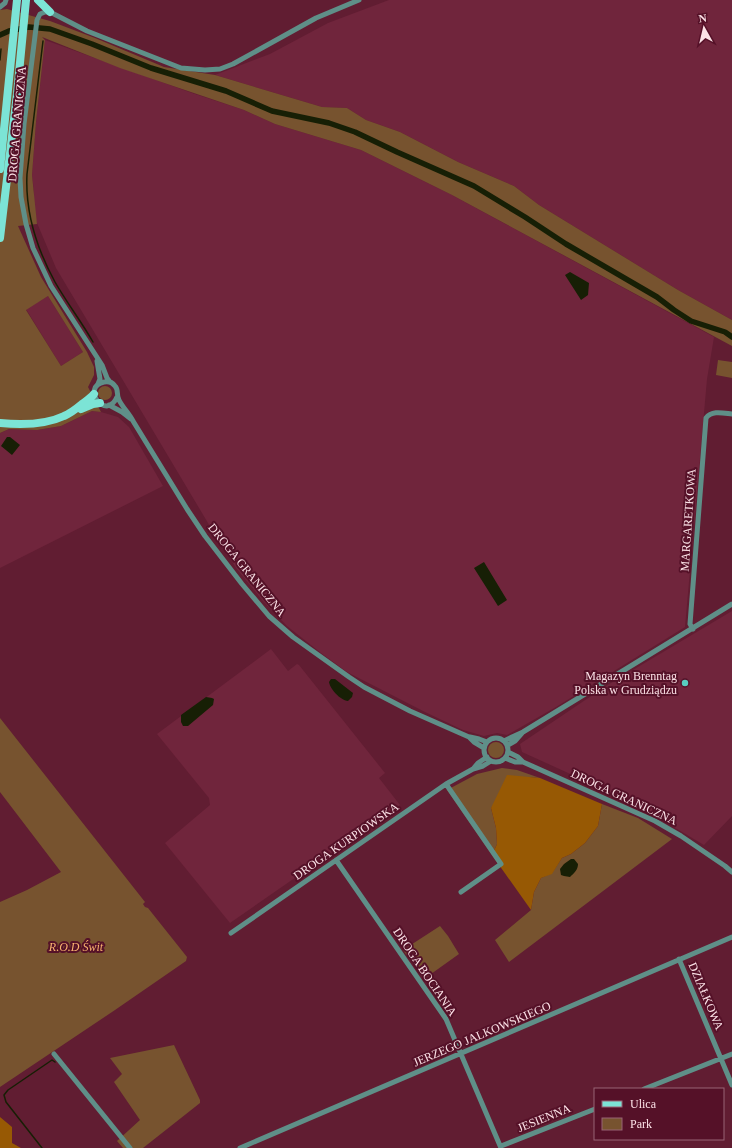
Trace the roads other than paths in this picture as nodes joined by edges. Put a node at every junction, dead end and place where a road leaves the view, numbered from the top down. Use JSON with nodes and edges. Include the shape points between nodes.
{"nodes":[{"id":1,"x":6,"y":0,"type":"edge"},
{"id":2,"x":16,"y":0,"type":"edge"},
{"id":3,"x":26,"y":0,"type":"edge"},
{"id":4,"x":38,"y":0,"type":"edge"},
{"id":5,"x":359,"y":0,"type":"edge"},
{"id":6,"x":0,"y":7,"type":"edge"},
{"id":7,"x":50,"y":12,"type":"junction"},
{"id":8,"x":0,"y":169,"type":"edge"},
{"id":9,"x":0,"y":238,"type":"edge"},
{"id":10,"x":95,"y":356,"type":"junction"},
{"id":11,"x":110,"y":382,"type":"junction"},
{"id":12,"x":98,"y":384,"type":"junction"},
{"id":13,"x":94,"y":394,"type":"junction"},
{"id":14,"x":117,"y":396,"type":"junction"},
{"id":15,"x":100,"y":404,"type":"junction"},
{"id":16,"x":109,"y":405,"type":"junction"},
{"id":17,"x":72,"y":412,"type":"junction"},
{"id":18,"x":732,"y":414,"type":"edge"},
{"id":19,"x":0,"y":417,"type":"edge"},
{"id":20,"x":133,"y":421,"type":"junction"},
{"id":21,"x":0,"y":423,"type":"edge"},
{"id":22,"x":28,"y":423,"type":"junction"},
{"id":23,"x":732,"y":604,"type":"edge"},
{"id":24,"x":692,"y":629,"type":"junction"},
{"id":25,"x":468,"y":737,"type":"junction"},
{"id":26,"x":487,"y":742,"type":"junction"},
{"id":27,"x":506,"y":743,"type":"junction"},
{"id":28,"x":484,"y":748,"type":"junction"},
{"id":29,"x":508,"y":752,"type":"junction"},
{"id":30,"x":505,"y":758,"type":"junction"},
{"id":31,"x":489,"y":759,"type":"junction"},
{"id":32,"x":523,"y":762,"type":"junction"},
{"id":33,"x":446,"y":784,"type":"junction"},
{"id":34,"x":336,"y":860,"type":"junction"},
{"id":35,"x":732,"y":872,"type":"edge"},
{"id":36,"x":460,"y":892,"type":"dead end"},
{"id":37,"x":231,"y":933,"type":"dead end"},
{"id":38,"x":732,"y":937,"type":"edge"},
{"id":39,"x":679,"y":960,"type":"junction"},
{"id":40,"x":54,"y":1054,"type":"dead end"},
{"id":41,"x":460,"y":1054,"type":"junction"},
{"id":42,"x":732,"y":1054,"type":"edge"},
{"id":43,"x":721,"y":1058,"type":"junction"},
{"id":44,"x":732,"y":1086,"type":"edge"},
{"id":45,"x":646,"y":1088,"type":"edge"},
{"id":46,"x":594,"y":1109,"type":"edge"},
{"id":47,"x":501,"y":1147,"type":"edge"},
{"id":48,"x":130,"y":1148,"type":"edge"},
{"id":49,"x":240,"y":1148,"type":"edge"}],
"edges":[{"from":1,"to":6,"type":"street"},
{"from":2,"to":8,"type":"main road"},
{"from":3,"to":9,"type":"main road"},
{"from":4,"to":7,"type":"main road"},
{"from":5,"to":7,"type":"street","via":[[316,18],[233,64],[220,69],[205,70],[181,68],[87,31]]},
{"from":7,"to":10,"type":"street","name":"DROGA GRANICZNA","via":[[40,14],[37,20],[24,124],[21,197],[33,248],[51,286]]},
{"from":10,"to":11,"type":"street","name":"DROGA GRANICZNA"},
{"from":10,"to":12,"type":"street","name":"DROGA GRANICZNA","via":[[100,373]]},
{"from":11,"to":12,"type":"street"},
{"from":11,"to":14,"type":"street","via":[[117,390]]},
{"from":12,"to":13,"type":"street"},
{"from":13,"to":15,"type":"street"},
{"from":13,"to":17,"type":"main road"},
{"from":14,"to":16,"type":"street"},
{"from":14,"to":20,"type":"street","name":"DROGA GRANICZNA"},
{"from":15,"to":16,"type":"street"},
{"from":15,"to":17,"type":"main road"},
{"from":16,"to":20,"type":"street","name":"DROGA GRANICZNA"},
{"from":17,"to":22,"type":"main road","via":[[53,420]]},
{"from":18,"to":24,"type":"street","name":"MARGARETKOWA","via":[[714,412],[706,418],[690,624]]},
{"from":19,"to":22,"type":"main road"},
{"from":20,"to":25,"type":"street","name":"DROGA GRANICZNA","via":[[205,536],[269,616],[293,637],[359,684]]},
{"from":21,"to":22,"type":"main road"},
{"from":23,"to":24,"type":"street"},
{"from":24,"to":27,"type":"street","via":[[523,732],[514,742]]},
{"from":25,"to":26,"type":"street","name":"DROGA GRANICZNA"},
{"from":25,"to":28,"type":"street","name":"DROGA GRANICZNA"},
{"from":26,"to":27,"type":"street","via":[[493,738],[501,738]]},
{"from":26,"to":28,"type":"street"},
{"from":27,"to":29,"type":"street"},
{"from":28,"to":31,"type":"street","via":[[484,753]]},
{"from":29,"to":30,"type":"street"},
{"from":29,"to":32,"type":"street","name":"DROGA GRANICZNA"},
{"from":30,"to":31,"type":"street","via":[[499,761]]},
{"from":30,"to":32,"type":"street","name":"DROGA GRANICZNA"},
{"from":31,"to":33,"type":"street","name":"DROGA KURPIOWSKA","via":[[478,763],[473,769]]},
{"from":32,"to":35,"type":"street","name":"DROGA GRANICZNA","via":[[655,821]]},
{"from":33,"to":34,"type":"street","name":"DROGA KURPIOWSKA"},
{"from":33,"to":36,"type":"street","via":[[501,864]]},
{"from":34,"to":37,"type":"street","name":"DROGA KURPIOWSKA"},
{"from":34,"to":41,"type":"street","name":"DROGA BOCIANIA","via":[[440,1009]]},
{"from":38,"to":39,"type":"street","name":"JERZEGO JALKOWSKIEGO"},
{"from":39,"to":41,"type":"street","name":"JERZEGO JALKOWSKIEGO"},
{"from":39,"to":43,"type":"street","name":"DZIAŁKOWA"},
{"from":40,"to":48,"type":"street"},
{"from":41,"to":47,"type":"street","name":"DROGA BOCIANIA"},
{"from":41,"to":49,"type":"street","name":"JERZEGO JALKOWSKIEGO"},
{"from":42,"to":43,"type":"street"},
{"from":43,"to":44,"type":"street","name":"DZIAŁKOWA"},
{"from":43,"to":45,"type":"street"},
{"from":46,"to":47,"type":"street","name":"JESIENNA"}]}
